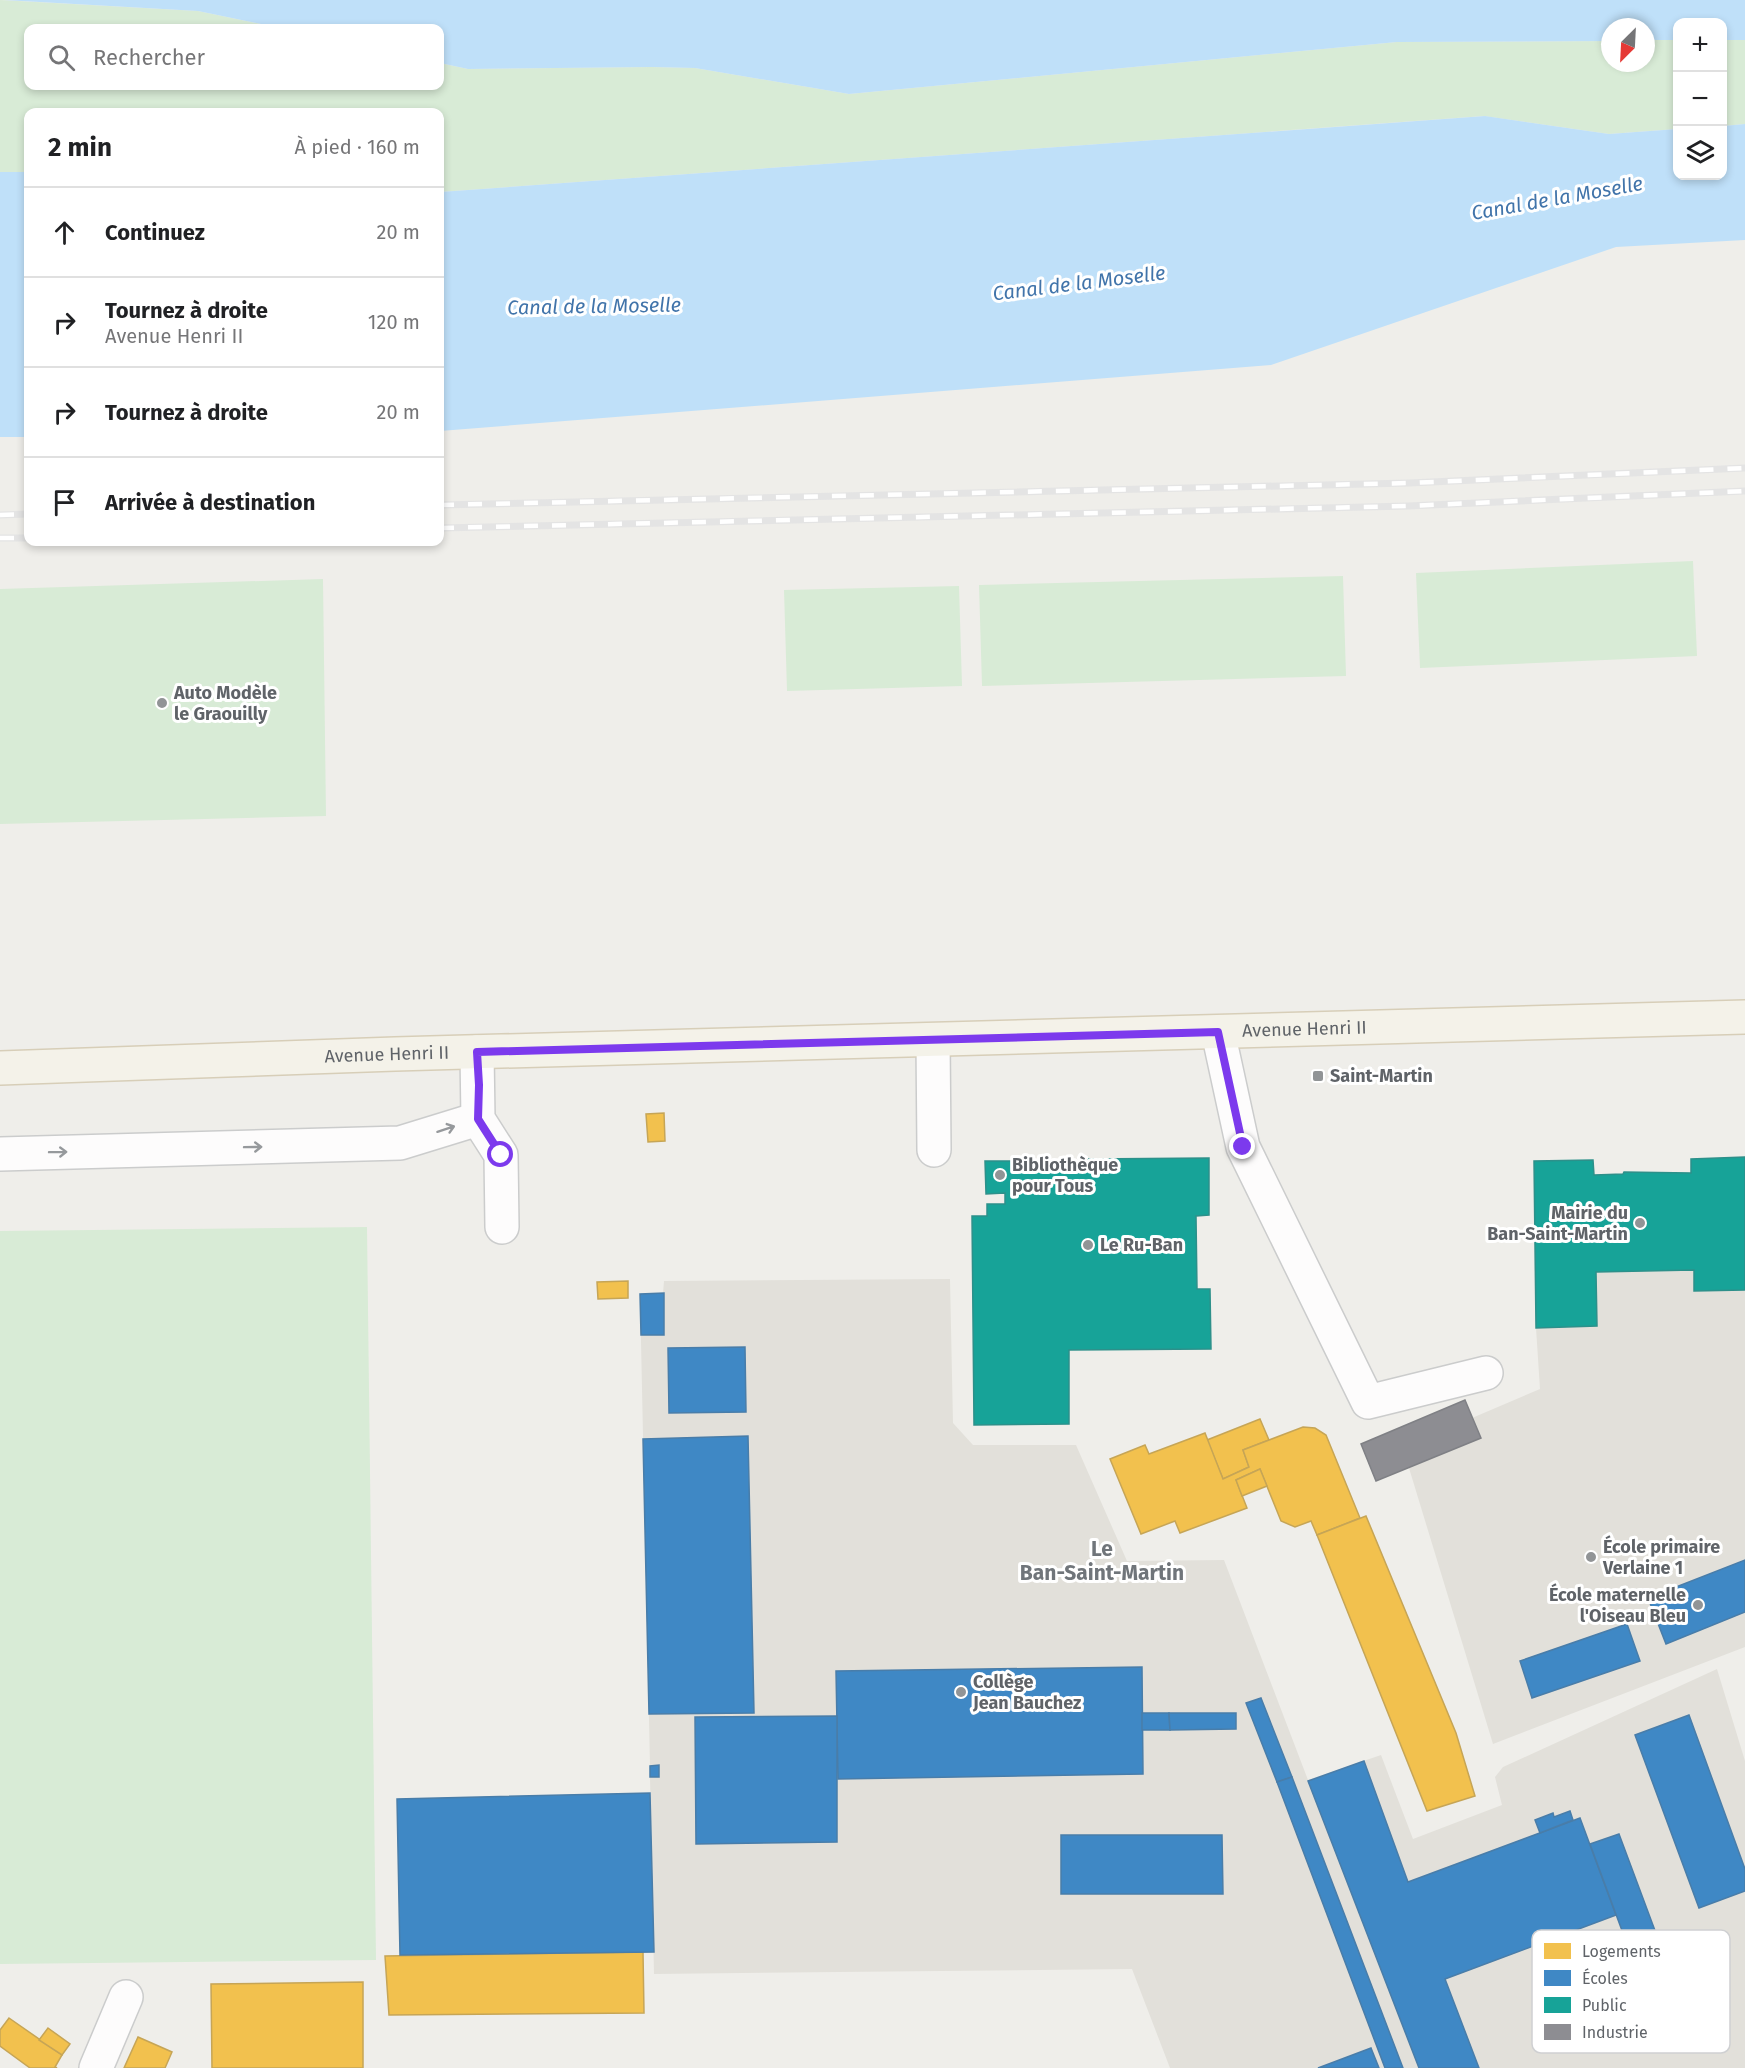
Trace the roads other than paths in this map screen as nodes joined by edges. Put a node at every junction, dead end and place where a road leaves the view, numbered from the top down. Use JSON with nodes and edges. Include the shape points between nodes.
{"nodes":[{"id":1,"x":1745,"y":1017,"type":"edge"},
{"id":2,"x":1218,"y":1032,"type":"junction"},
{"id":3,"x":933,"y":1040,"type":"junction"},
{"id":4,"x":477,"y":1052,"type":"junction"},
{"id":5,"x":0,"y":1068,"type":"edge"},
{"id":6,"x":478,"y":1119,"type":"junction"},
{"id":7,"x":934,"y":1150,"type":"dead end"},
{"id":8,"x":0,"y":1154,"type":"edge"},
{"id":9,"x":502,"y":1227,"type":"dead end"},
{"id":10,"x":1486,"y":1373,"type":"dead end"},
{"id":11,"x":126,"y":1997,"type":"dead end"},
{"id":12,"x":96,"y":2068,"type":"edge"}],
"edges":[{"from":1,"to":2,"type":"main road","name":"Avenue Henri II"},
{"from":2,"to":3,"type":"main road","name":"Avenue Henri II"},
{"from":2,"to":10,"type":"lane","via":[[1243,1147],[1368,1402]]},
{"from":3,"to":4,"type":"main road","name":"Avenue Henri II"},
{"from":3,"to":7,"type":"lane"},
{"from":4,"to":5,"type":"main road","name":"Avenue Henri II"},
{"from":4,"to":6,"type":"lane"},
{"from":8,"to":6,"type":"lane","one_way":true,"via":[[400,1143]]},
{"from":6,"to":9,"type":"lane","via":[[501,1155]]},
{"from":11,"to":12,"type":"lane"}]}
